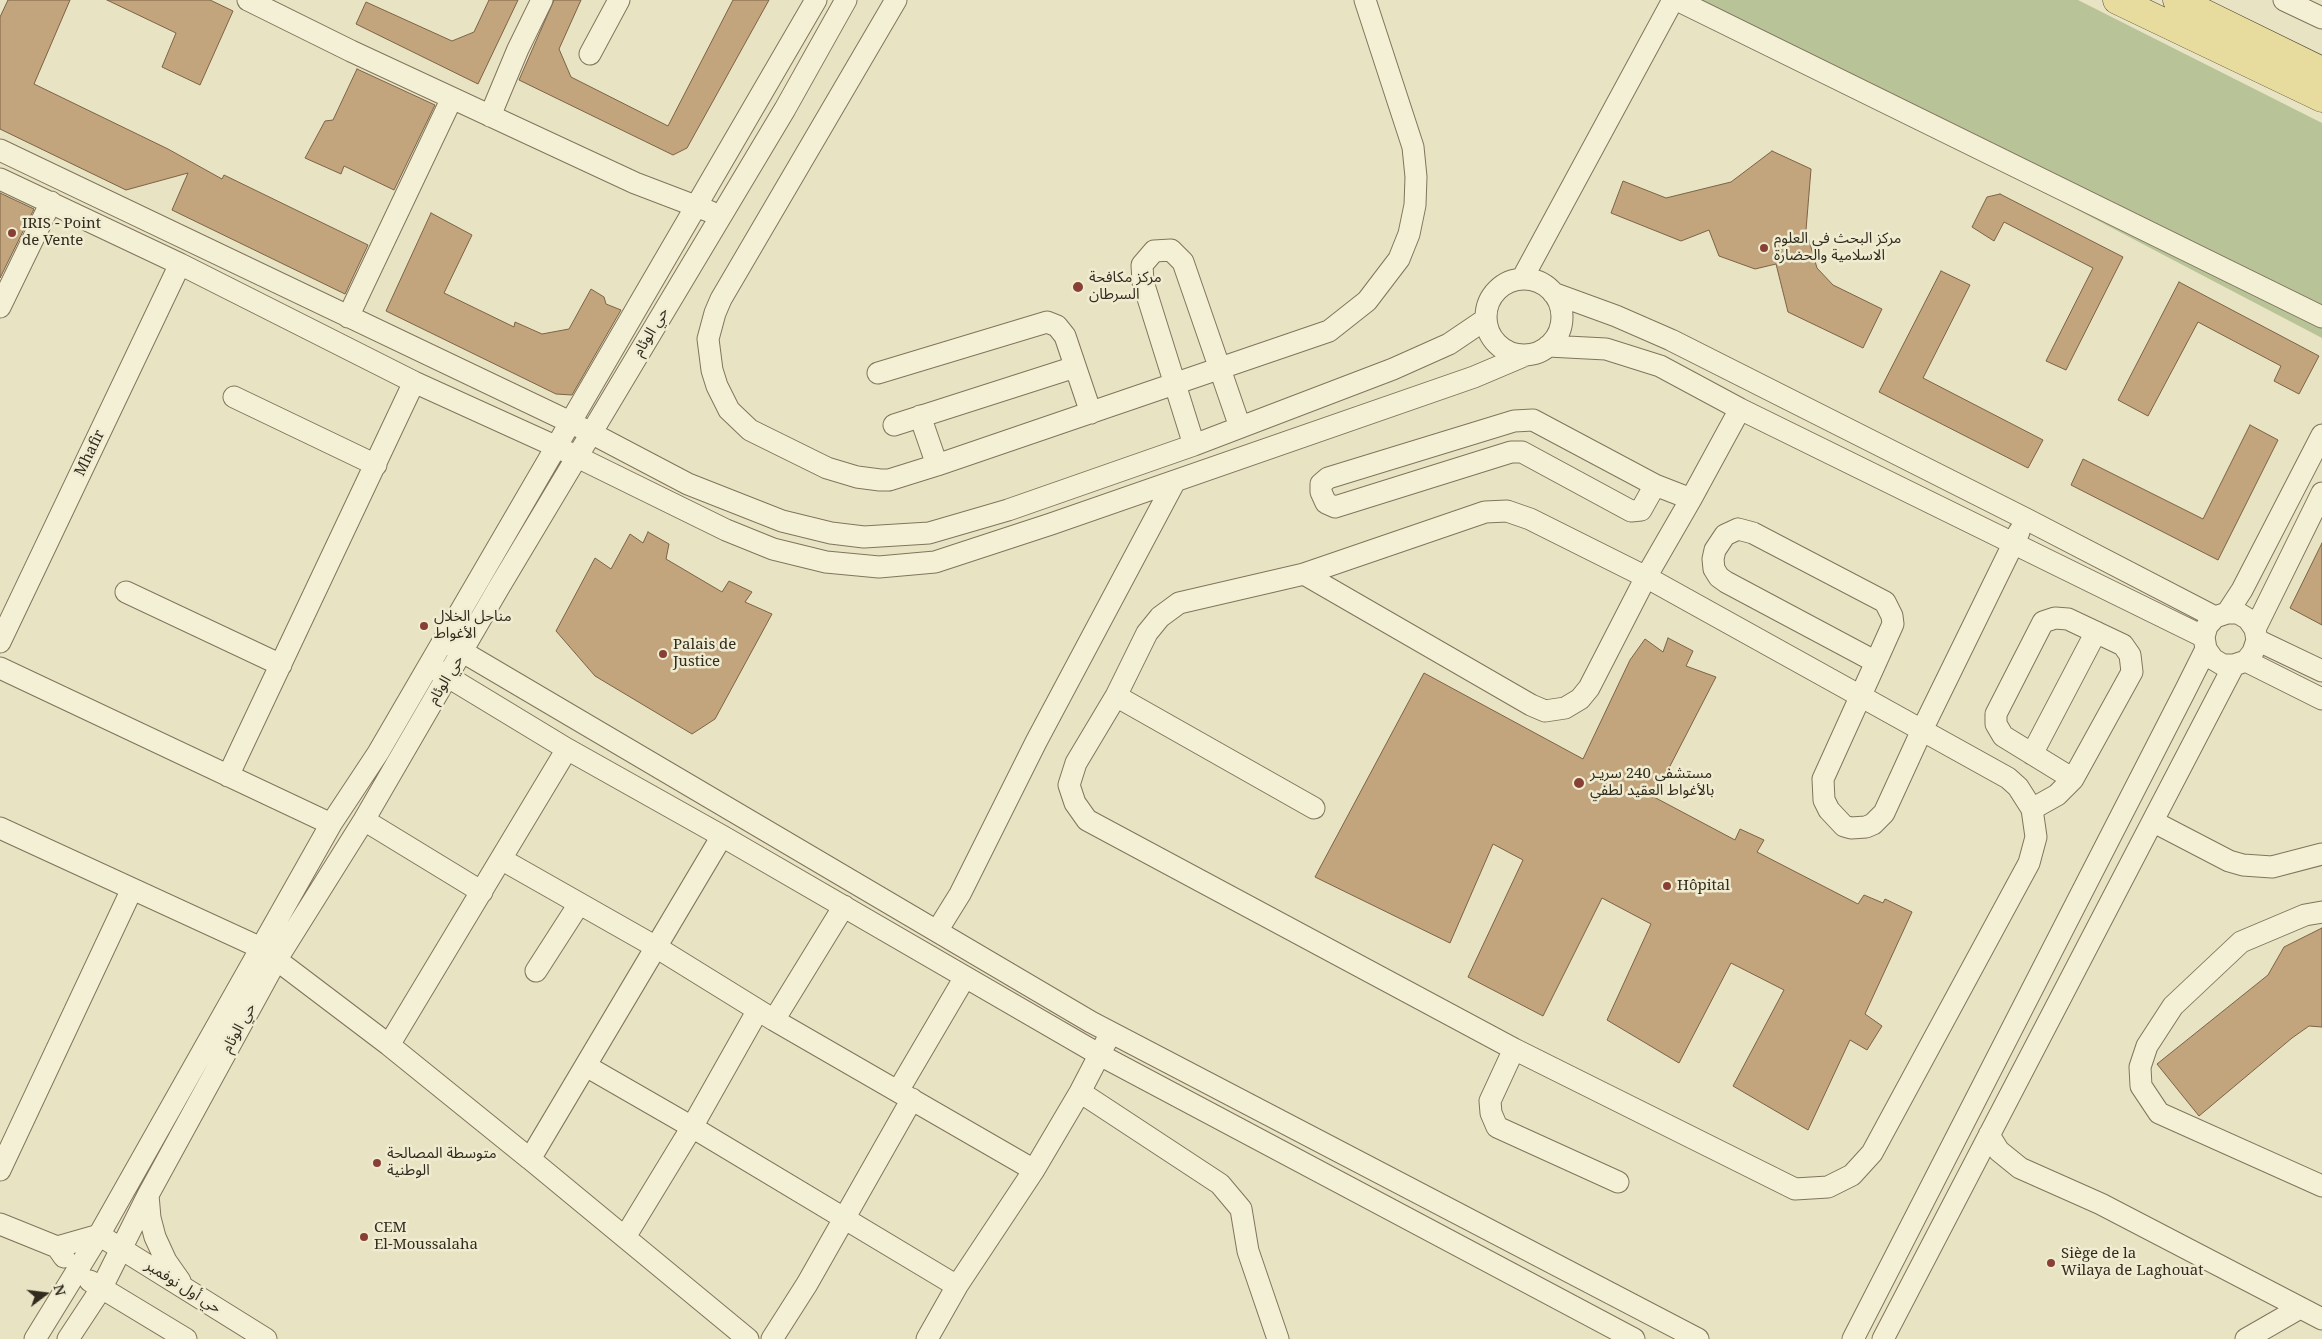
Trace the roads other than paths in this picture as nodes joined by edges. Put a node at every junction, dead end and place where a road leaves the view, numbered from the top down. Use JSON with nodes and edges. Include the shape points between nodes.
{"nodes":[{"id":1,"x":248,"y":0,"type":"edge"},
{"id":2,"x":542,"y":0,"type":"edge"},
{"id":3,"x":619,"y":0,"type":"edge"},
{"id":4,"x":816,"y":0,"type":"edge"},
{"id":5,"x":896,"y":0,"type":"edge"},
{"id":6,"x":1365,"y":0,"type":"edge"},
{"id":7,"x":1673,"y":0,"type":"edge"},
{"id":8,"x":1677,"y":0,"type":"edge"},
{"id":9,"x":2117,"y":0,"type":"edge"},
{"id":10,"x":2177,"y":0,"type":"edge"},
{"id":11,"x":2284,"y":0,"type":"edge"},
{"id":12,"x":841,"y":2,"type":"edge"},
{"id":13,"x":277,"y":6,"type":"edge"},
{"id":14,"x":2322,"y":18,"type":"edge"},
{"id":15,"x":590,"y":54,"type":"dead end"},
{"id":16,"x":2322,"y":71,"type":"edge"},
{"id":17,"x":452,"y":98,"type":"junction"},
{"id":18,"x":2322,"y":98,"type":"edge"},
{"id":19,"x":490,"y":116,"type":"junction"},
{"id":20,"x":0,"y":150,"type":"edge"},
{"id":21,"x":0,"y":179,"type":"edge"},
{"id":22,"x":52,"y":202,"type":"junction"},
{"id":23,"x":698,"y":206,"type":"junction"},
{"id":24,"x":720,"y":216,"type":"junction"},
{"id":25,"x":180,"y":264,"type":"junction"},
{"id":26,"x":1522,"y":279,"type":"junction"},
{"id":27,"x":1553,"y":293,"type":"junction"},
{"id":28,"x":0,"y":307,"type":"edge"},
{"id":29,"x":348,"y":317,"type":"junction"},
{"id":30,"x":2322,"y":318,"type":"edge"},
{"id":31,"x":1486,"y":319,"type":"junction"},
{"id":32,"x":1548,"y":346,"type":"junction"},
{"id":33,"x":1526,"y":355,"type":"junction"},
{"id":34,"x":1075,"y":367,"type":"junction"},
{"id":35,"x":1218,"y":370,"type":"junction"},
{"id":36,"x":878,"y":373,"type":"dead end"},
{"id":37,"x":414,"y":382,"type":"junction"},
{"id":38,"x":1175,"y":382,"type":"junction"},
{"id":39,"x":234,"y":397,"type":"dead end"},
{"id":40,"x":1740,"y":409,"type":"junction"},
{"id":41,"x":1091,"y":413,"type":"junction"},
{"id":42,"x":920,"y":416,"type":"junction"},
{"id":43,"x":572,"y":423,"type":"junction"},
{"id":44,"x":894,"y":425,"type":"dead end"},
{"id":45,"x":1240,"y":427,"type":"junction"},
{"id":46,"x":592,"y":434,"type":"junction"},
{"id":47,"x":1194,"y":445,"type":"junction"},
{"id":48,"x":556,"y":447,"type":"junction"},
{"id":49,"x":2319,"y":447,"type":"edge"},
{"id":50,"x":577,"y":458,"type":"junction"},
{"id":51,"x":376,"y":465,"type":"junction"},
{"id":52,"x":937,"y":465,"type":"junction"},
{"id":53,"x":1175,"y":481,"type":"junction"},
{"id":54,"x":1655,"y":485,"type":"junction"},
{"id":55,"x":2322,"y":493,"type":"edge"},
{"id":56,"x":1691,"y":499,"type":"junction"},
{"id":57,"x":2026,"y":519,"type":"junction"},
{"id":58,"x":2013,"y":544,"type":"junction"},
{"id":59,"x":1304,"y":574,"type":"junction"},
{"id":60,"x":1646,"y":578,"type":"junction"},
{"id":61,"x":126,"y":592,"type":"dead end"},
{"id":62,"x":2221,"y":615,"type":"junction"},
{"id":63,"x":2096,"y":632,"type":"junction"},
{"id":64,"x":2256,"y":635,"type":"junction"},
{"id":65,"x":443,"y":641,"type":"junction"},
{"id":66,"x":0,"y":642,"type":"edge"},
{"id":67,"x":2205,"y":643,"type":"junction"},
{"id":68,"x":463,"y":651,"type":"junction"},
{"id":69,"x":1876,"y":662,"type":"junction"},
{"id":70,"x":2240,"y":663,"type":"junction"},
{"id":71,"x":281,"y":665,"type":"junction"},
{"id":72,"x":428,"y":666,"type":"junction"},
{"id":73,"x":0,"y":668,"type":"edge"},
{"id":74,"x":2322,"y":671,"type":"edge"},
{"id":75,"x":448,"y":676,"type":"junction"},
{"id":76,"x":1116,"y":696,"type":"junction"},
{"id":77,"x":1859,"y":696,"type":"junction"},
{"id":78,"x":2322,"y":699,"type":"edge"},
{"id":79,"x":1922,"y":730,"type":"junction"},
{"id":80,"x":567,"y":749,"type":"junction"},
{"id":81,"x":2032,"y":754,"type":"junction"},
{"id":82,"x":228,"y":776,"type":"junction"},
{"id":83,"x":2073,"y":779,"type":"junction"},
{"id":84,"x":1314,"y":808,"type":"dead end"},
{"id":85,"x":2032,"y":809,"type":"junction"},
{"id":86,"x":364,"y":820,"type":"junction"},
{"id":87,"x":2154,"y":822,"type":"junction"},
{"id":88,"x":331,"y":824,"type":"junction"},
{"id":89,"x":0,"y":828,"type":"edge"},
{"id":90,"x":722,"y":836,"type":"junction"},
{"id":91,"x":2322,"y":854,"type":"edge"},
{"id":92,"x":501,"y":859,"type":"junction"},
{"id":93,"x":132,"y":889,"type":"junction"},
{"id":94,"x":482,"y":892,"type":"junction"},
{"id":95,"x":580,"y":904,"type":"junction"},
{"id":96,"x":844,"y":906,"type":"junction"},
{"id":97,"x":2322,"y":912,"type":"edge"},
{"id":98,"x":937,"y":931,"type":"junction"},
{"id":99,"x":656,"y":947,"type":"junction"},
{"id":100,"x":269,"y":953,"type":"junction"},
{"id":101,"x":536,"y":971,"type":"dead end"},
{"id":102,"x":965,"y":977,"type":"junction"},
{"id":103,"x":766,"y":1015,"type":"junction"},
{"id":104,"x":1111,"y":1032,"type":"junction"},
{"id":105,"x":389,"y":1045,"type":"junction"},
{"id":106,"x":1514,"y":1049,"type":"junction"},
{"id":107,"x":1100,"y":1055,"type":"junction"},
{"id":108,"x":586,"y":1066,"type":"junction"},
{"id":109,"x":1080,"y":1092,"type":"junction"},
{"id":110,"x":905,"y":1095,"type":"junction"},
{"id":111,"x":692,"y":1127,"type":"junction"},
{"id":112,"x":7,"y":1135,"type":"edge"},
{"id":113,"x":1989,"y":1135,"type":"junction"},
{"id":114,"x":530,"y":1159,"type":"junction"},
{"id":115,"x":1975,"y":1161,"type":"junction"},
{"id":116,"x":2020,"y":1168,"type":"junction"},
{"id":117,"x":0,"y":1170,"type":"edge"},
{"id":118,"x":1034,"y":1170,"type":"junction"},
{"id":119,"x":1618,"y":1182,"type":"dead end"},
{"id":120,"x":2322,"y":1186,"type":"edge"},
{"id":121,"x":148,"y":1195,"type":"junction"},
{"id":122,"x":845,"y":1218,"type":"junction"},
{"id":123,"x":0,"y":1224,"type":"edge"},
{"id":124,"x":99,"y":1235,"type":"junction"},
{"id":125,"x":625,"y":1237,"type":"junction"},
{"id":126,"x":57,"y":1247,"type":"junction"},
{"id":127,"x":122,"y":1249,"type":"junction"},
{"id":128,"x":76,"y":1272,"type":"junction"},
{"id":129,"x":957,"y":1286,"type":"junction"},
{"id":130,"x":102,"y":1289,"type":"junction"},
{"id":131,"x":186,"y":1290,"type":"junction"},
{"id":132,"x":2300,"y":1308,"type":"junction"},
{"id":133,"x":2322,"y":1319,"type":"edge"},
{"id":134,"x":1886,"y":1338,"type":"edge"},
{"id":135,"x":35,"y":1339,"type":"edge"},
{"id":136,"x":68,"y":1339,"type":"edge"},
{"id":137,"x":186,"y":1339,"type":"edge"},
{"id":138,"x":266,"y":1339,"type":"edge"},
{"id":139,"x":748,"y":1339,"type":"edge"},
{"id":140,"x":772,"y":1339,"type":"edge"},
{"id":141,"x":927,"y":1339,"type":"edge"},
{"id":142,"x":1278,"y":1339,"type":"edge"},
{"id":143,"x":1634,"y":1339,"type":"edge"},
{"id":144,"x":1698,"y":1339,"type":"edge"},
{"id":145,"x":1853,"y":1339,"type":"edge"},
{"id":146,"x":2246,"y":1339,"type":"edge"}],
"edges":[{"from":1,"to":13,"type":"street"},
{"from":2,"to":19,"type":"street"},
{"from":3,"to":15,"type":"street"},
{"from":4,"to":23,"type":"street","name":"حي الوئام"},
{"from":5,"to":52,"type":"street","via":[[721,299],[710,332],[710,354],[717,386],[729,410],[750,430],[793,452],[842,473],[880,480]]},
{"from":6,"to":35,"type":"street","via":[[1413,147],[1416,177],[1409,234],[1399,259],[1367,301],[1329,331]]},
{"from":7,"to":26,"type":"street"},
{"from":8,"to":30,"type":"street"},
{"from":9,"to":18,"type":"main road"},
{"from":10,"to":16,"type":"main road"},
{"from":11,"to":14,"type":"street"},
{"from":12,"to":24,"type":"street","name":"حي الوئام","via":[[785,109]]},
{"from":13,"to":17,"type":"street"},
{"from":17,"to":19,"type":"street"},
{"from":17,"to":29,"type":"street"},
{"from":19,"to":23,"type":"street","via":[[635,183]]},
{"from":20,"to":29,"type":"street"},
{"from":21,"to":22,"type":"street"},
{"from":22,"to":25,"type":"street"},
{"from":22,"to":28,"type":"street"},
{"from":23,"to":24,"type":"street"},
{"from":23,"to":43,"type":"street","name":"حي الوئام"},
{"from":24,"to":46,"type":"street","name":"حي الوئام"},
{"from":25,"to":37,"type":"street"},
{"from":25,"to":66,"type":"street","name":"Mhafir"},
{"from":26,"to":27,"type":"street","via":[[1534,280]]},
{"from":26,"to":31,"type":"street","via":[[1500,287],[1492,296]]},
{"from":27,"to":32,"type":"street","via":[[1559,303],[1561,321],[1556,338]]},
{"from":27,"to":57,"type":"street","via":[[1671,340]]},
{"from":29,"to":43,"type":"street"},
{"from":31,"to":33,"type":"street","via":[[1488,331],[1495,341],[1514,354]]},
{"from":31,"to":45,"type":"street","via":[[1449,344],[1393,369]]},
{"from":32,"to":33,"type":"street"},
{"from":32,"to":40,"type":"street","via":[[1606,349],[1660,366]]},
{"from":33,"to":53,"type":"street","via":[[1465,380]]},
{"from":34,"to":36,"type":"street","via":[[1065,336],[1057,326],[1047,322]]},
{"from":34,"to":41,"type":"street"},
{"from":34,"to":42,"type":"street"},
{"from":35,"to":38,"type":"street"},
{"from":35,"to":38,"type":"street","via":[[1182,262],[1171,250],[1154,251],[1142,265],[1143,282]]},
{"from":35,"to":45,"type":"street"},
{"from":37,"to":48,"type":"street"},
{"from":37,"to":51,"type":"street"},
{"from":38,"to":41,"type":"street"},
{"from":38,"to":47,"type":"street"},
{"from":39,"to":51,"type":"street"},
{"from":40,"to":56,"type":"street"},
{"from":40,"to":58,"type":"street"},
{"from":41,"to":52,"type":"street"},
{"from":42,"to":44,"type":"street"},
{"from":42,"to":52,"type":"street"},
{"from":43,"to":46,"type":"street"},
{"from":43,"to":48,"type":"street","name":"حي الوئام"},
{"from":45,"to":47,"type":"street"},
{"from":46,"to":47,"type":"street","via":[[688,484],[745,508],[830,533],[879,538],[929,533],[1008,510]]},
{"from":46,"to":50,"type":"street","name":"حي الوئام"},
{"from":48,"to":50,"type":"street"},
{"from":48,"to":65,"type":"street","name":"حي الوئام"},
{"from":49,"to":62,"type":"street","via":[[2242,590]]},
{"from":50,"to":53,"type":"street","via":[[726,530],[773,549],[826,562],[879,567],[935,562]]},
{"from":50,"to":68,"type":"street","name":"حي الوئام"},
{"from":51,"to":71,"type":"street"},
{"from":53,"to":98,"type":"street","via":[[1036,742],[960,894]]},
{"from":54,"to":54,"type":"street","via":[[1532,420],[1514,421],[1328,478],[1321,484],[1321,492],[1326,504],[1335,507],[1512,452],[1522,452],[1631,511],[1641,510]]},
{"from":54,"to":56,"type":"street"},
{"from":55,"to":64,"type":"street"},
{"from":56,"to":60,"type":"street"},
{"from":57,"to":58,"type":"street"},
{"from":57,"to":62,"type":"street"},
{"from":58,"to":67,"type":"street"},
{"from":58,"to":79,"type":"street"},
{"from":59,"to":60,"type":"street","via":[[1485,512],[1507,510]]},
{"from":59,"to":60,"type":"street","via":[[1545,711],[1565,708],[1580,700]]},
{"from":59,"to":76,"type":"street","via":[[1179,603],[1160,617],[1147,633]]},
{"from":60,"to":77,"type":"street"},
{"from":61,"to":71,"type":"street"},
{"from":62,"to":64,"type":"street","via":[[2238,613],[2248,619]]},
{"from":62,"to":67,"type":"street","via":[[2207,626]]},
{"from":63,"to":81,"type":"street"},
{"from":63,"to":81,"type":"street","via":[[2068,618],[2043,622],[1996,714],[1996,724],[2003,736]]},
{"from":63,"to":83,"type":"street","via":[[2123,645],[2130,655],[2132,672]]},
{"from":64,"to":70,"type":"street","via":[[2254,652]]},
{"from":64,"to":74,"type":"street"},
{"from":65,"to":68,"type":"street"},
{"from":65,"to":72,"type":"street","name":"حي الوئام"},
{"from":67,"to":70,"type":"street","via":[[2212,659],[2223,665]]},
{"from":67,"to":145,"type":"street"},
{"from":68,"to":75,"type":"street","name":"حي الوئام"},
{"from":68,"to":98,"type":"street"},
{"from":69,"to":69,"type":"street","via":[[1719,577],[1713,559],[1725,535],[1738,529],[1746,530],[1885,602],[1893,624]]},
{"from":69,"to":77,"type":"street"},
{"from":70,"to":78,"type":"street"},
{"from":70,"to":87,"type":"street"},
{"from":71,"to":82,"type":"street"},
{"from":72,"to":75,"type":"street"},
{"from":72,"to":88,"type":"street","name":"حي الوئام","via":[[378,753]]},
{"from":73,"to":82,"type":"street"},
{"from":75,"to":80,"type":"street"},
{"from":75,"to":86,"type":"street","name":"حي الوئام"},
{"from":76,"to":84,"type":"street"},
{"from":76,"to":106,"type":"street","via":[[1076,764],[1069,785],[1074,803],[1087,820]]},
{"from":77,"to":79,"type":"street"},
{"from":77,"to":79,"type":"street","via":[[1823,779],[1824,800],[1835,819],[1844,826],[1866,827],[1884,814]]},
{"from":79,"to":85,"type":"street","via":[[2008,778]]},
{"from":80,"to":90,"type":"street"},
{"from":80,"to":92,"type":"street"},
{"from":81,"to":83,"type":"street"},
{"from":82,"to":88,"type":"street"},
{"from":83,"to":85,"type":"street","via":[[2057,795]]},
{"from":85,"to":106,"type":"street","via":[[2036,837],[2034,850],[2010,898],[1872,1153],[1852,1175],[1828,1187],[1795,1189]]},
{"from":86,"to":94,"type":"street"},
{"from":86,"to":100,"type":"street","name":"حي الوئام"},
{"from":87,"to":91,"type":"street","via":[[2243,865],[2272,867]]},
{"from":87,"to":113,"type":"street"},
{"from":88,"to":100,"type":"street","name":"حي الوئام"},
{"from":89,"to":93,"type":"street"},
{"from":90,"to":96,"type":"street"},
{"from":90,"to":99,"type":"street"},
{"from":92,"to":94,"type":"street"},
{"from":92,"to":95,"type":"street"},
{"from":93,"to":100,"type":"street"},
{"from":93,"to":112,"type":"street"},
{"from":94,"to":105,"type":"street"},
{"from":95,"to":99,"type":"street"},
{"from":95,"to":101,"type":"street"},
{"from":96,"to":102,"type":"street"},
{"from":96,"to":103,"type":"street"},
{"from":97,"to":120,"type":"street","via":[[2305,915],[2241,942],[2173,1006],[2146,1046],[2140,1067],[2141,1086],[2159,1113]]},
{"from":98,"to":104,"type":"street"},
{"from":99,"to":103,"type":"street"},
{"from":99,"to":108,"type":"street"},
{"from":100,"to":105,"type":"street"},
{"from":100,"to":121,"type":"street","name":"حي الوئام"},
{"from":100,"to":124,"type":"street","name":"حي الوئام"},
{"from":102,"to":107,"type":"street"},
{"from":102,"to":110,"type":"street"},
{"from":103,"to":110,"type":"street"},
{"from":103,"to":111,"type":"street"},
{"from":104,"to":107,"type":"street"},
{"from":104,"to":144,"type":"street"},
{"from":105,"to":114,"type":"street"},
{"from":106,"to":119,"type":"street","via":[[1490,1101],[1497,1127]]},
{"from":107,"to":109,"type":"street"},
{"from":107,"to":143,"type":"street"},
{"from":108,"to":111,"type":"street"},
{"from":108,"to":114,"type":"street"},
{"from":109,"to":118,"type":"street"},
{"from":109,"to":142,"type":"street","via":[[1220,1184],[1241,1209],[1248,1251]]},
{"from":110,"to":118,"type":"street"},
{"from":110,"to":122,"type":"street"},
{"from":111,"to":122,"type":"street"},
{"from":111,"to":125,"type":"street"},
{"from":112,"to":117,"type":"street"},
{"from":113,"to":115,"type":"street"},
{"from":113,"to":116,"type":"street","via":[[1999,1151]]},
{"from":114,"to":125,"type":"street"},
{"from":115,"to":116,"type":"street"},
{"from":115,"to":134,"type":"street"},
{"from":116,"to":132,"type":"street","via":[[2101,1204]]},
{"from":118,"to":129,"type":"street"},
{"from":121,"to":127,"type":"street","name":"حي الوئام"},
{"from":121,"to":131,"type":"street","via":[[155,1237],[166,1261]]},
{"from":122,"to":129,"type":"street"},
{"from":122,"to":140,"type":"street"},
{"from":123,"to":126,"type":"street"},
{"from":124,"to":126,"type":"street"},
{"from":124,"to":127,"type":"street","name":"حي أول نوفمبر"},
{"from":124,"to":128,"type":"street","name":"حي الوئام"},
{"from":125,"to":139,"type":"street"},
{"from":126,"to":128,"type":"street"},
{"from":127,"to":130,"type":"street","name":"حي الوئام"},
{"from":127,"to":131,"type":"street","name":"حي أول نوفمبر"},
{"from":128,"to":130,"type":"street"},
{"from":128,"to":135,"type":"street","name":"حي الوئام"},
{"from":129,"to":141,"type":"street"},
{"from":130,"to":136,"type":"street","name":"حي الوئام"},
{"from":130,"to":137,"type":"street"},
{"from":131,"to":138,"type":"street","name":"حي أول نوفمبر"},
{"from":132,"to":133,"type":"street"},
{"from":132,"to":146,"type":"street"}]}
